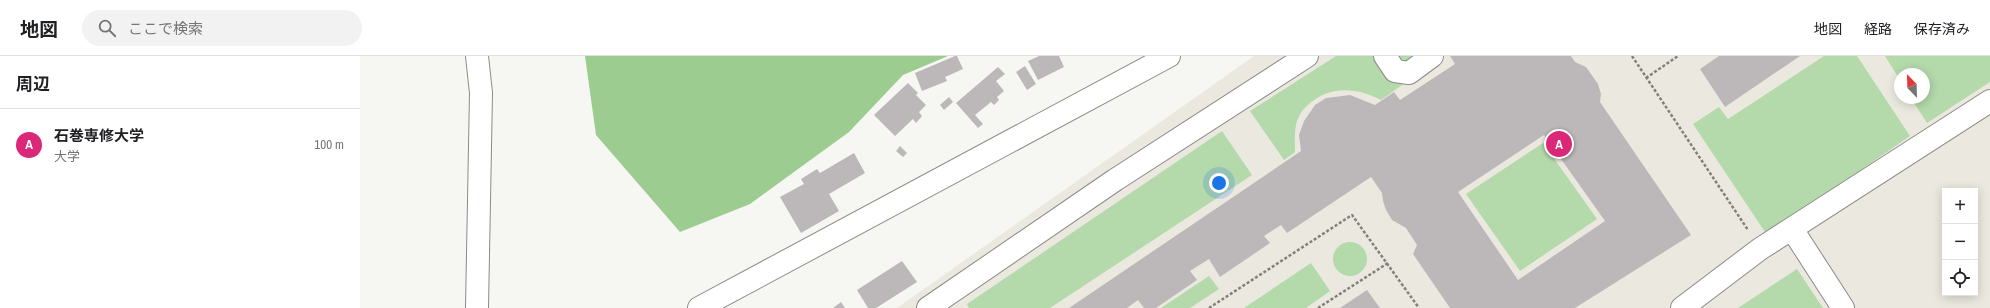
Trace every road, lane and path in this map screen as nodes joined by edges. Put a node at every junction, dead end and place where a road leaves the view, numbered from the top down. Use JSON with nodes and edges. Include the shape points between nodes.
{"nodes":[{"id":1,"x":477,"y":56,"type":"edge"},
{"id":2,"x":1169,"y":56,"type":"edge"},
{"id":3,"x":1307,"y":56,"type":"edge"},
{"id":4,"x":1385,"y":56,"type":"edge"},
{"id":5,"x":1432,"y":56,"type":"edge"},
{"id":6,"x":1632,"y":56,"type":"edge"},
{"id":7,"x":1678,"y":56,"type":"edge"},
{"id":8,"x":1646,"y":78,"type":"junction"},
{"id":9,"x":1990,"y":101,"type":"edge"},
{"id":10,"x":1792,"y":229,"type":"junction"},
{"id":11,"x":1760,"y":249,"type":"junction"},
{"id":12,"x":1388,"y":263,"type":"junction"},
{"id":13,"x":936,"y":306,"type":"edge"},
{"id":14,"x":477,"y":308,"type":"edge"},
{"id":15,"x":699,"y":308,"type":"edge"},
{"id":16,"x":1210,"y":308,"type":"edge"},
{"id":17,"x":1318,"y":308,"type":"edge"},
{"id":18,"x":1419,"y":308,"type":"edge"},
{"id":19,"x":1682,"y":308,"type":"edge"},
{"id":20,"x":1843,"y":308,"type":"edge"}],
"edges":[{"from":1,"to":14,"type":"street","via":[[481,93]]},
{"from":2,"to":15,"type":"street"},
{"from":3,"to":13,"type":"street","via":[[1115,180]]},
{"from":4,"to":5,"type":"street","via":[[1395,71],[1409,73]]},
{"from":6,"to":8,"type":"path"},
{"from":7,"to":8,"type":"path"},
{"from":8,"to":11,"type":"path"},
{"from":9,"to":10,"type":"street"},
{"from":10,"to":11,"type":"street"},
{"from":10,"to":20,"type":"street"},
{"from":11,"to":19,"type":"street"},
{"from":12,"to":16,"type":"path","via":[[1352,215]]},
{"from":12,"to":17,"type":"path"},
{"from":12,"to":18,"type":"path"}]}
